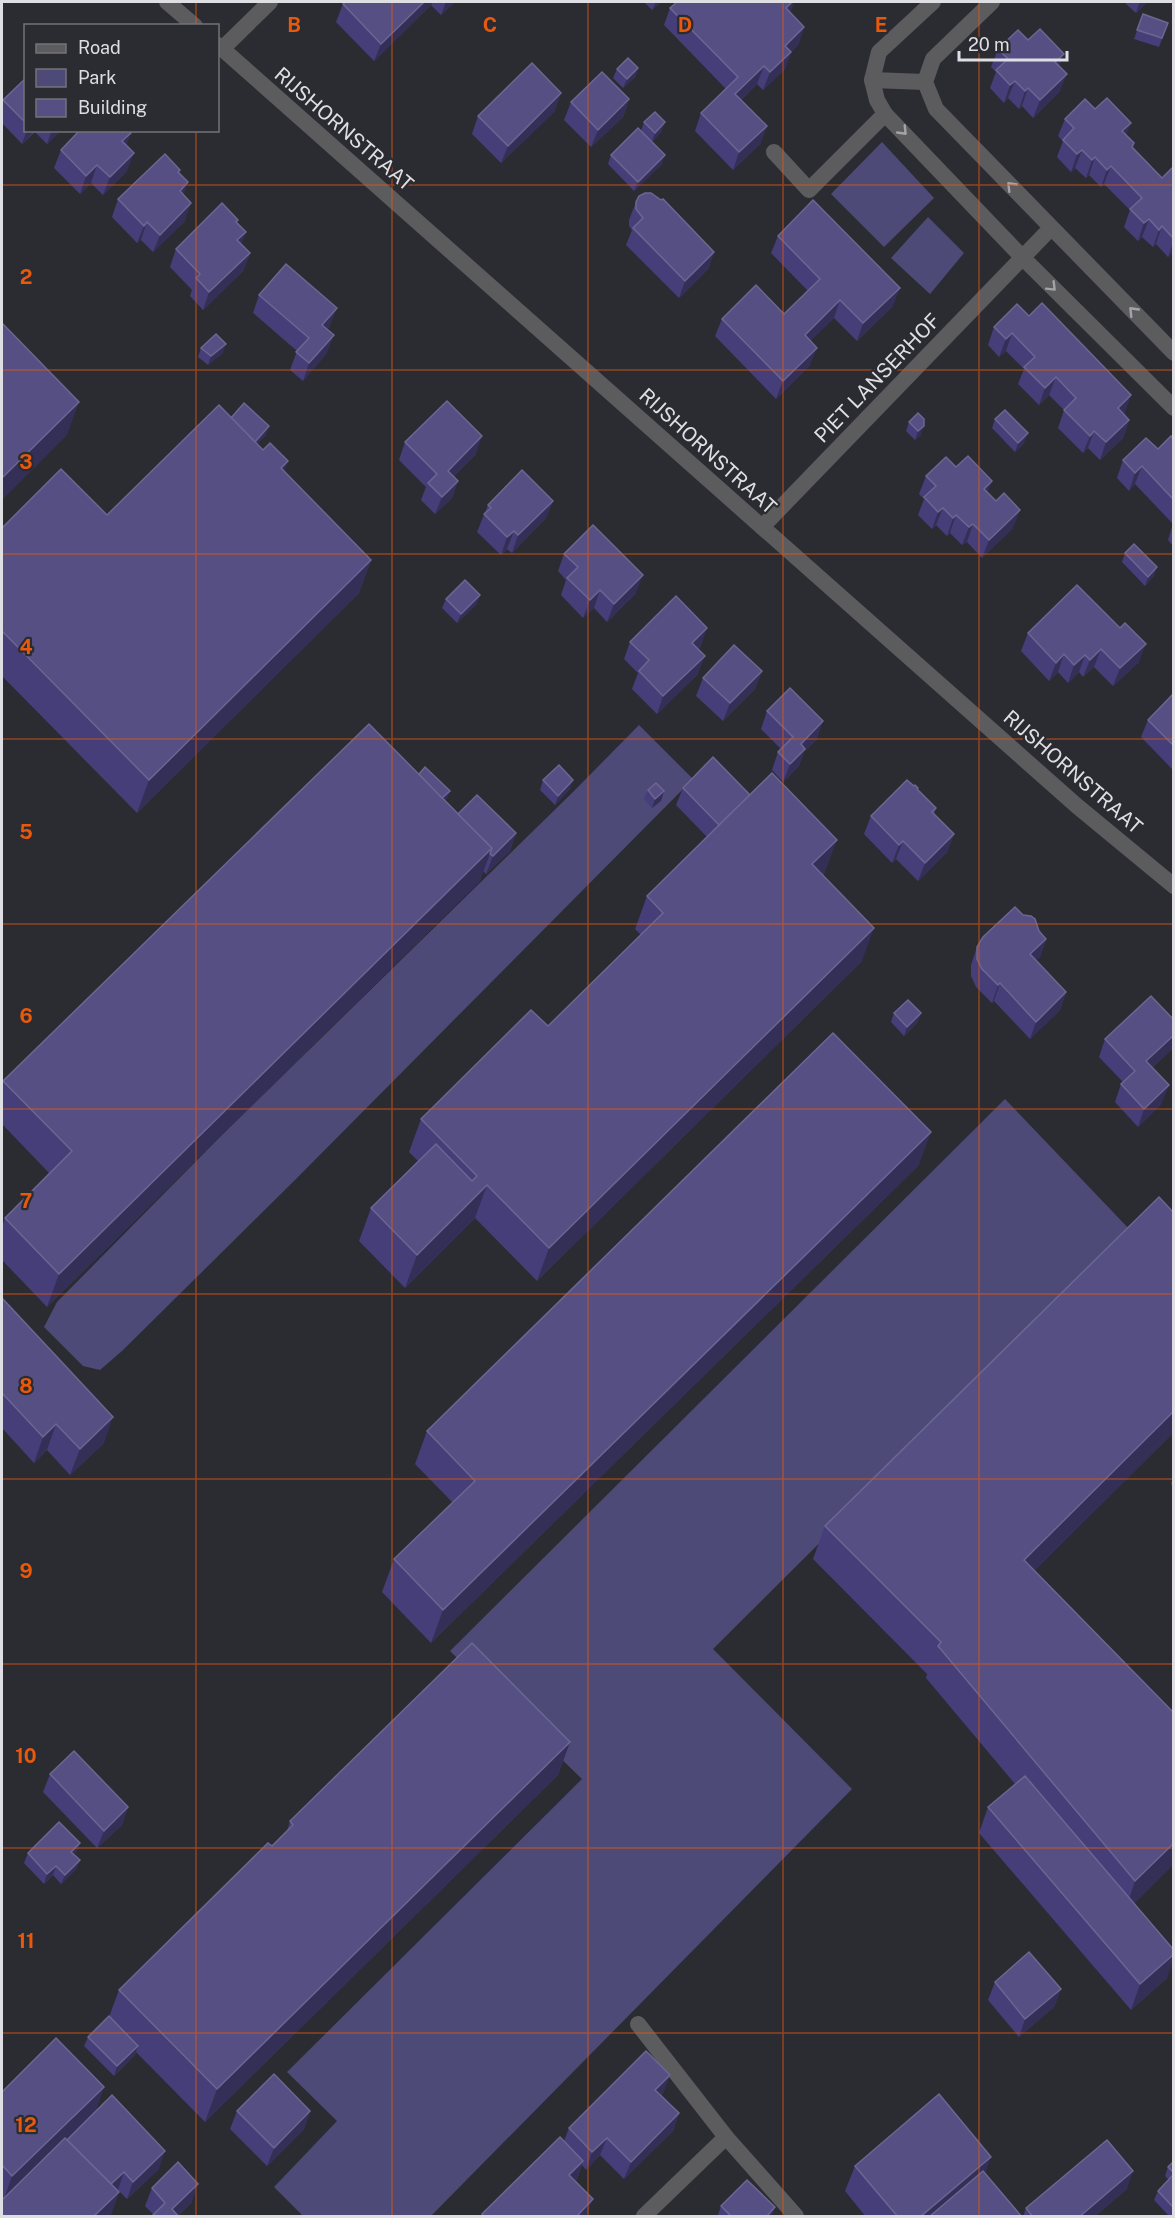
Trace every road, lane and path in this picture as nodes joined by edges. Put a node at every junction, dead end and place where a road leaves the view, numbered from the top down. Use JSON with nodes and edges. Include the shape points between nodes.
{"nodes":[{"id":1,"x":167,"y":2,"type":"edge"},
{"id":2,"x":270,"y":2,"type":"edge"},
{"id":3,"x":933,"y":2,"type":"edge"},
{"id":4,"x":992,"y":2,"type":"edge"},
{"id":5,"x":193,"y":24,"type":"edge"},
{"id":6,"x":220,"y":47,"type":"edge"},
{"id":7,"x":872,"y":80,"type":"junction"},
{"id":8,"x":925,"y":82,"type":"junction"},
{"id":9,"x":885,"y":114,"type":"junction"},
{"id":10,"x":774,"y":152,"type":"dead end"},
{"id":11,"x":1051,"y":228,"type":"junction"},
{"id":12,"x":1023,"y":258,"type":"junction"},
{"id":13,"x":1173,"y":353,"type":"edge"},
{"id":14,"x":1173,"y":408,"type":"edge"},
{"id":15,"x":762,"y":527,"type":"junction"},
{"id":16,"x":1173,"y":886,"type":"edge"},
{"id":17,"x":638,"y":2024,"type":"dead end"},
{"id":18,"x":726,"y":2136,"type":"junction"},
{"id":19,"x":644,"y":2217,"type":"edge"},
{"id":20,"x":796,"y":2217,"type":"edge"}],
"edges":[{"from":1,"to":5,"type":"street"},
{"from":2,"to":6,"type":"street"},
{"from":3,"to":7,"type":"street","via":[[879,52]]},
{"from":4,"to":8,"type":"street","via":[[933,59]]},
{"from":6,"to":15,"type":"street","name":"RIJSHORNSTRAAT"},
{"from":7,"to":8,"type":"street"},
{"from":7,"to":9,"type":"street"},
{"from":11,"to":8,"type":"street","one_way":true,"via":[[936,109]]},
{"from":9,"to":10,"type":"street","via":[[809,190]]},
{"from":9,"to":12,"type":"street","one_way":true},
{"from":11,"to":12,"type":"street","name":"PIET LANSERHOF"},
{"from":13,"to":11,"type":"street","one_way":true},
{"from":12,"to":14,"type":"street","one_way":true},
{"from":12,"to":15,"type":"street","name":"PIET LANSERHOF"},
{"from":15,"to":16,"type":"street","name":"RIJSHORNSTRAAT"},
{"from":17,"to":18,"type":"street"},
{"from":18,"to":19,"type":"street"},
{"from":18,"to":20,"type":"street"}]}
